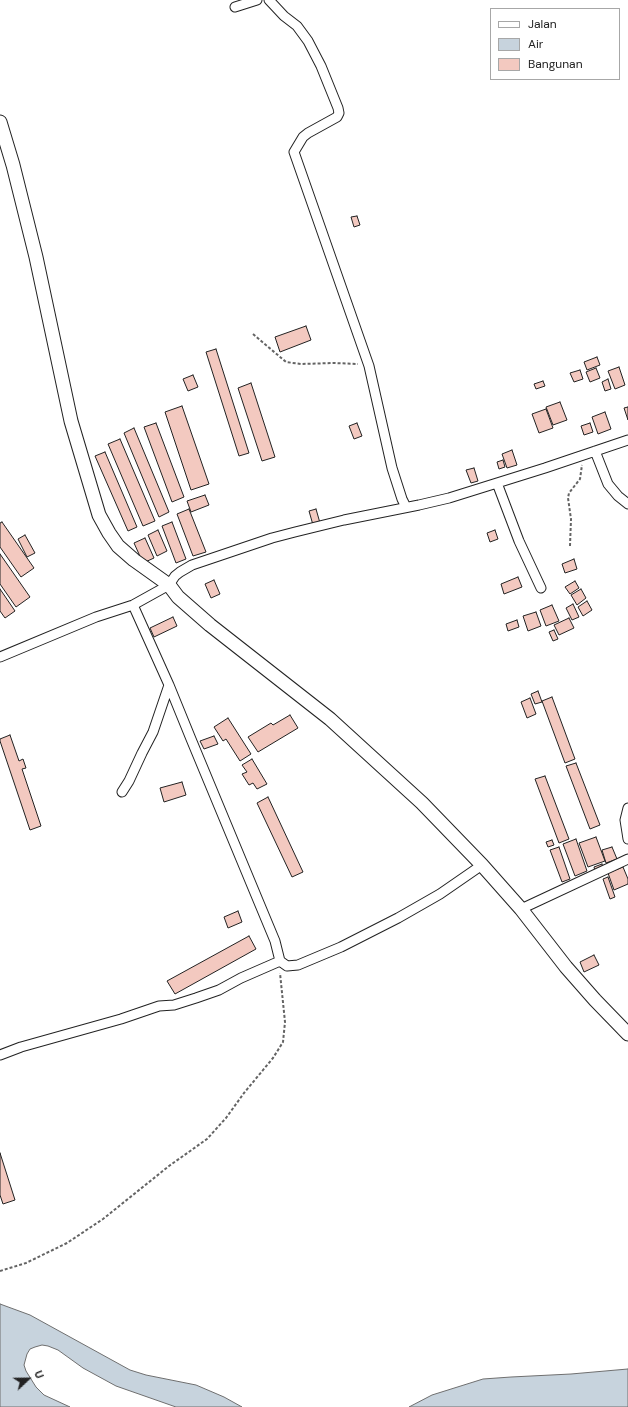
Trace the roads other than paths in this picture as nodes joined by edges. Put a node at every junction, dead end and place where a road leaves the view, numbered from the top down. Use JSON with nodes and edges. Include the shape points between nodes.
{"nodes":[{"id":1,"x":257,"y":0,"type":"edge"},
{"id":2,"x":269,"y":0,"type":"edge"},
{"id":3,"x":235,"y":7,"type":"dead end"},
{"id":4,"x":0,"y":122,"type":"edge"},
{"id":5,"x":628,"y":440,"type":"edge"},
{"id":6,"x":595,"y":451,"type":"junction"},
{"id":7,"x":497,"y":483,"type":"junction"},
{"id":8,"x":628,"y":504,"type":"edge"},
{"id":9,"x":406,"y":508,"type":"junction"},
{"id":10,"x":169,"y":585,"type":"junction"},
{"id":11,"x":541,"y":588,"type":"dead end"},
{"id":12,"x":133,"y":605,"type":"junction"},
{"id":13,"x":0,"y":657,"type":"edge"},
{"id":14,"x":169,"y":685,"type":"junction"},
{"id":15,"x":122,"y":792,"type":"dead end"},
{"id":16,"x":628,"y":808,"type":"edge"},
{"id":17,"x":628,"y":838,"type":"edge"},
{"id":18,"x":628,"y":859,"type":"edge"},
{"id":19,"x":482,"y":865,"type":"junction"},
{"id":20,"x":521,"y":909,"type":"junction"},
{"id":21,"x":280,"y":961,"type":"junction"},
{"id":22,"x":628,"y":1034,"type":"edge"},
{"id":23,"x":0,"y":1055,"type":"edge"}],
"edges":[{"from":1,"to":3,"type":"street"},
{"from":2,"to":9,"type":"street","via":[[297,26],[308,41],[338,108],[337,117],[303,137],[294,152],[369,366],[392,468]]},
{"from":4,"to":10,"type":"street","via":[[36,257],[71,421],[99,515],[118,546]]},
{"from":5,"to":6,"type":"street"},
{"from":6,"to":7,"type":"street"},
{"from":6,"to":8,"type":"street","via":[[608,484]]},
{"from":7,"to":9,"type":"street"},
{"from":7,"to":11,"type":"street","via":[[519,541]]},
{"from":9,"to":10,"type":"street","via":[[272,538],[192,565],[175,576]]},
{"from":10,"to":12,"type":"street"},
{"from":10,"to":19,"type":"street","via":[[178,597],[210,625],[366,750]]},
{"from":12,"to":13,"type":"street","via":[[96,617]]},
{"from":12,"to":14,"type":"street"},
{"from":14,"to":15,"type":"street","via":[[153,732],[130,781]]},
{"from":14,"to":21,"type":"street","via":[[275,941]]},
{"from":16,"to":17,"type":"street","via":[[625,820]]},
{"from":18,"to":20,"type":"street"},
{"from":19,"to":20,"type":"street"},
{"from":19,"to":21,"type":"street","via":[[440,894],[341,947],[298,965],[287,966]]},
{"from":20,"to":22,"type":"street","via":[[566,967]]},
{"from":21,"to":23,"type":"street","via":[[196,998],[174,1005],[158,1006]]}]}
